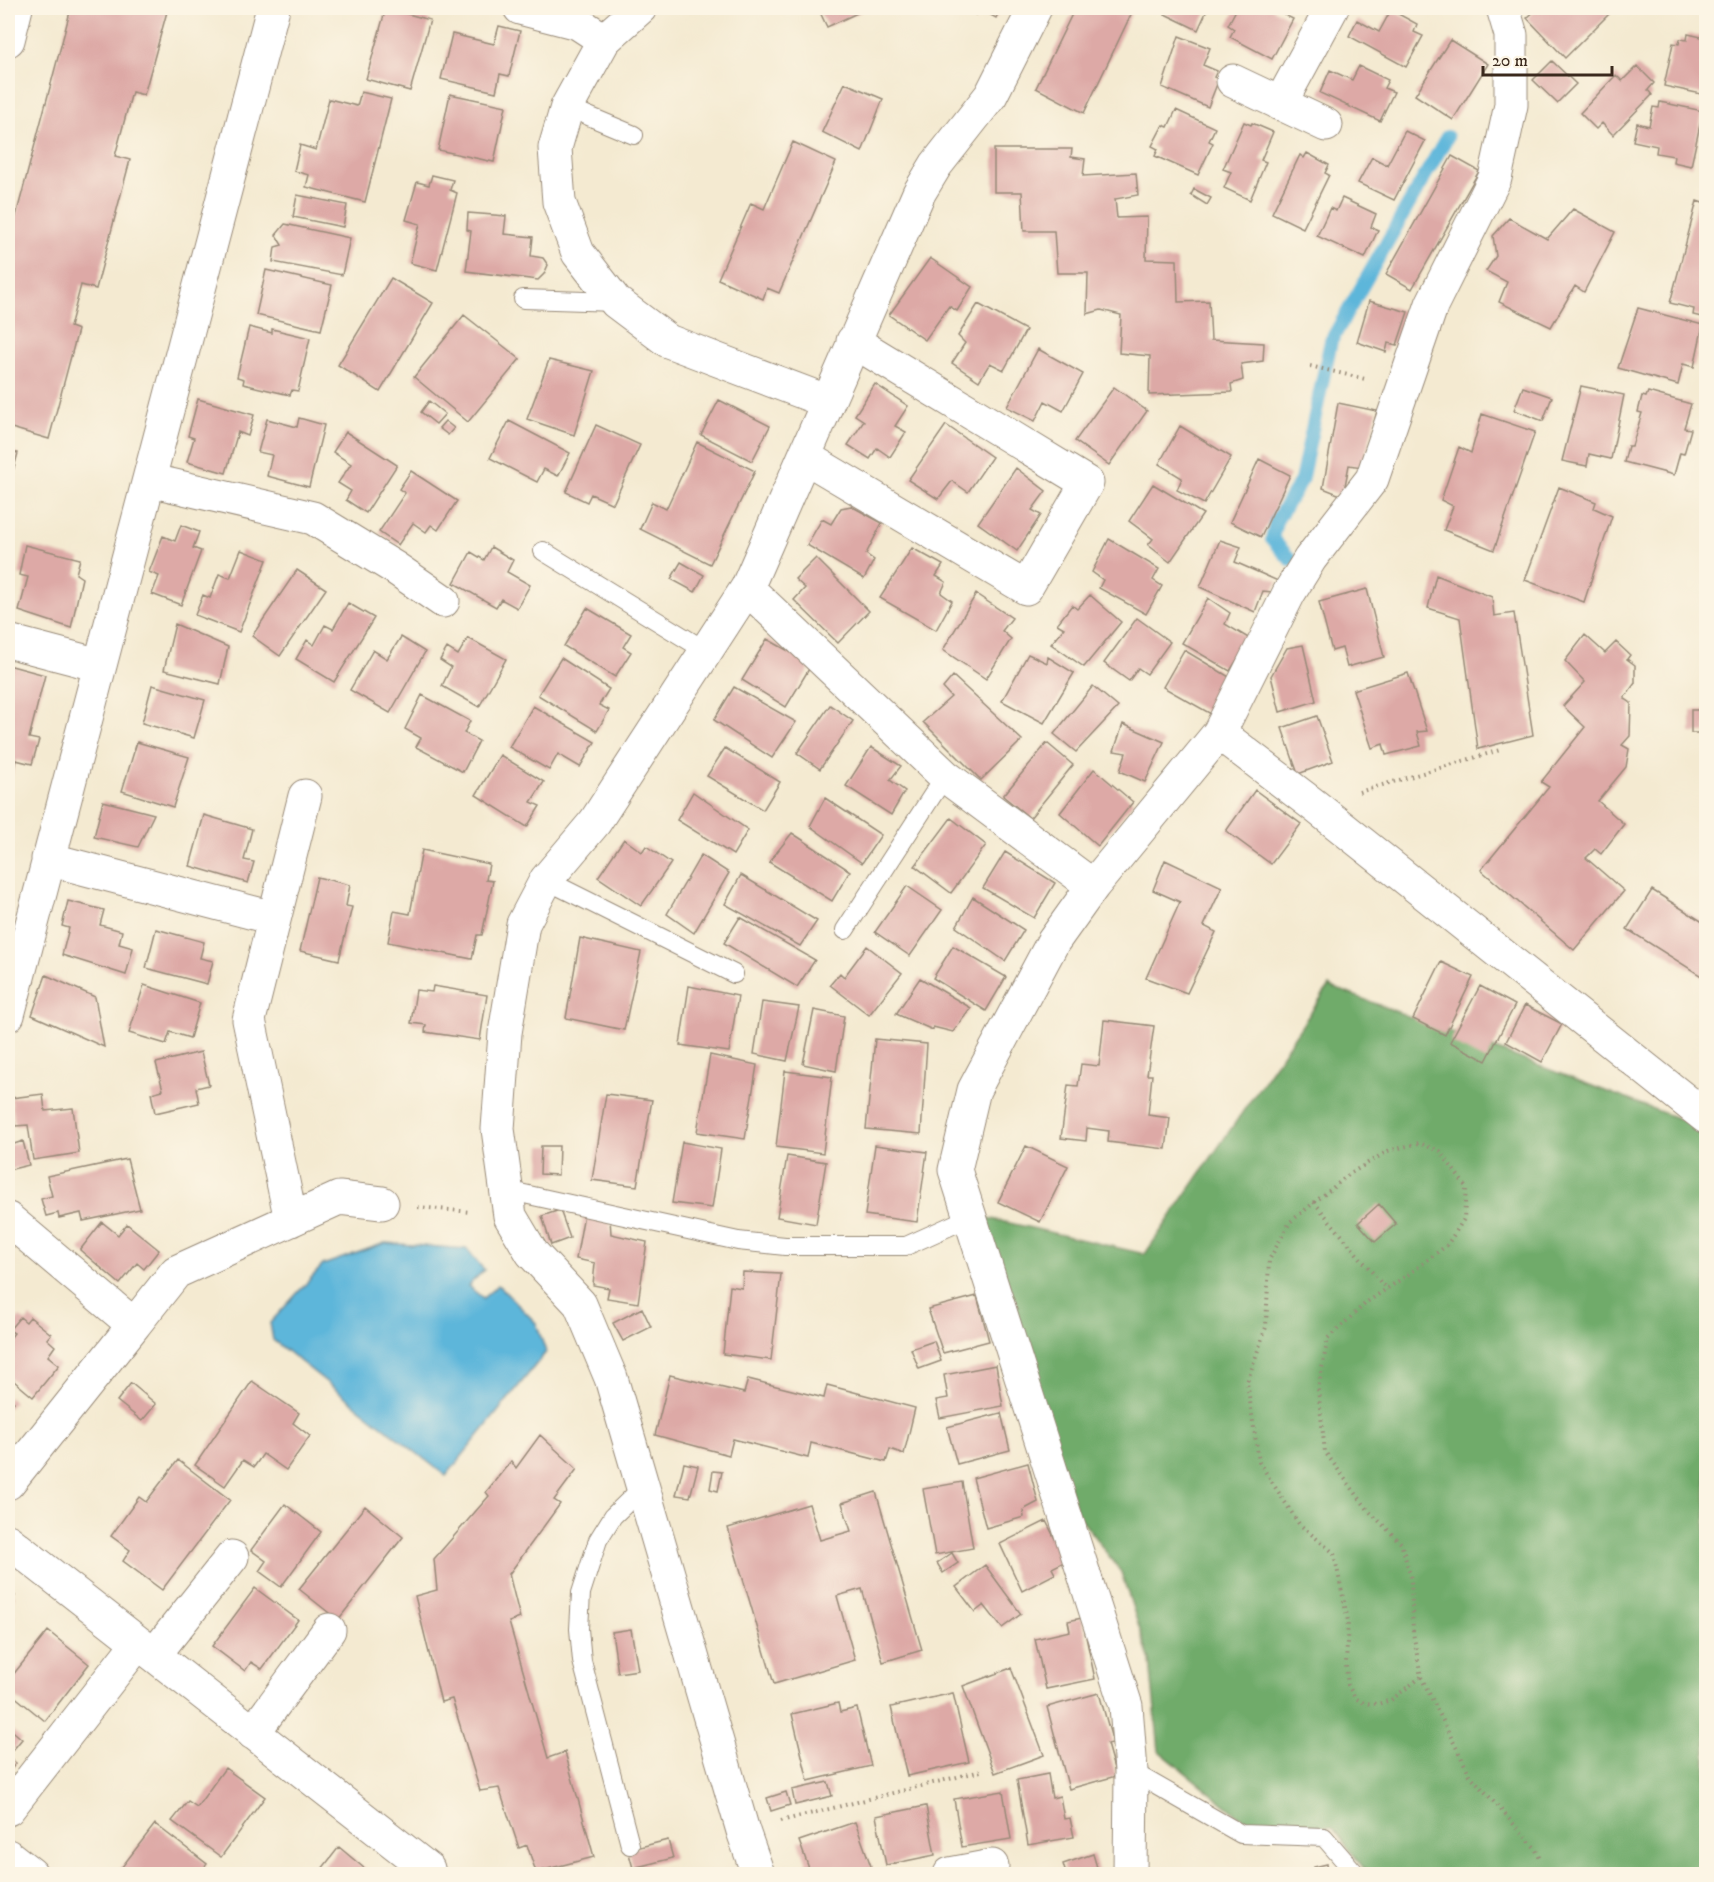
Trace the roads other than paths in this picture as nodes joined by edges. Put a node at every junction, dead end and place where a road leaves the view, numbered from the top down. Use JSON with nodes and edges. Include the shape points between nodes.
{"nodes":[{"id":1,"x":16,"y":8,"type":"edge"},
{"id":2,"x":273,"y":8,"type":"edge"},
{"id":3,"x":520,"y":8,"type":"edge"},
{"id":4,"x":640,"y":8,"type":"edge"},
{"id":5,"x":1035,"y":8,"type":"edge"},
{"id":6,"x":1332,"y":8,"type":"edge"},
{"id":7,"x":1503,"y":8,"type":"edge"},
{"id":8,"x":8,"y":40,"type":"edge"},
{"id":9,"x":604,"y":40,"type":"junction"},
{"id":10,"x":1233,"y":81,"type":"dead end"},
{"id":11,"x":1280,"y":104,"type":"junction"},
{"id":12,"x":567,"y":107,"type":"junction"},
{"id":13,"x":1326,"y":125,"type":"dead end"},
{"id":14,"x":634,"y":135,"type":"dead end"},
{"id":15,"x":523,"y":299,"type":"dead end"},
{"id":16,"x":616,"y":302,"type":"junction"},
{"id":17,"x":853,"y":341,"type":"junction"},
{"id":18,"x":826,"y":401,"type":"junction"},
{"id":19,"x":805,"y":458,"type":"junction"},
{"id":20,"x":148,"y":480,"type":"junction"},
{"id":21,"x":543,"y":551,"type":"dead end"},
{"id":22,"x":747,"y":588,"type":"junction"},
{"id":23,"x":443,"y":601,"type":"dead end"},
{"id":24,"x":8,"y":641,"type":"edge"},
{"id":25,"x":706,"y":651,"type":"junction"},
{"id":26,"x":99,"y":665,"type":"junction"},
{"id":27,"x":1219,"y":734,"type":"junction"},
{"id":28,"x":945,"y":776,"type":"junction"},
{"id":29,"x":305,"y":796,"type":"dead end"},
{"id":30,"x":48,"y":859,"type":"junction"},
{"id":31,"x":546,"y":880,"type":"junction"},
{"id":32,"x":1093,"y":886,"type":"junction"},
{"id":33,"x":273,"y":918,"type":"junction"},
{"id":34,"x":845,"y":930,"type":"dead end"},
{"id":35,"x":734,"y":974,"type":"dead end"},
{"id":36,"x":8,"y":1015,"type":"edge"},
{"id":37,"x":1707,"y":1116,"type":"edge"},
{"id":38,"x":382,"y":1203,"type":"road end"},
{"id":39,"x":508,"y":1203,"type":"junction"},
{"id":40,"x":968,"y":1218,"type":"junction"},
{"id":41,"x":8,"y":1219,"type":"edge"},
{"id":42,"x":291,"y":1220,"type":"junction"},
{"id":43,"x":134,"y":1325,"type":"junction"},
{"id":44,"x":8,"y":1483,"type":"edge"},
{"id":45,"x":643,"y":1487,"type":"junction"},
{"id":46,"x":8,"y":1541,"type":"edge"},
{"id":47,"x":232,"y":1557,"type":"dead end"},
{"id":48,"x":329,"y":1630,"type":"dead end"},
{"id":49,"x":146,"y":1649,"type":"junction"},
{"id":50,"x":253,"y":1733,"type":"junction"},
{"id":51,"x":1131,"y":1771,"type":"junction"},
{"id":52,"x":8,"y":1809,"type":"edge"},
{"id":53,"x":630,"y":1845,"type":"dead end"},
{"id":54,"x":8,"y":1856,"type":"edge"},
{"id":55,"x":992,"y":1866,"type":"dead end"},
{"id":56,"x":31,"y":1875,"type":"edge"},
{"id":57,"x":429,"y":1875,"type":"edge"},
{"id":58,"x":758,"y":1875,"type":"edge"},
{"id":59,"x":950,"y":1875,"type":"edge"},
{"id":60,"x":1130,"y":1875,"type":"edge"},
{"id":61,"x":1356,"y":1875,"type":"edge"}],
"edges":[{"from":1,"to":8,"type":"street"},
{"from":2,"to":20,"type":"street"},
{"from":3,"to":9,"type":"street","via":[[578,23]]},
{"from":4,"to":9,"type":"street"},
{"from":5,"to":17,"type":"street","via":[[991,95],[919,193]]},
{"from":6,"to":11,"type":"street"},
{"from":7,"to":27,"type":"street","via":[[1511,35],[1511,105],[1495,178],[1432,304],[1372,479],[1310,559],[1289,593]]},
{"from":9,"to":12,"type":"street"},
{"from":10,"to":11,"type":"street"},
{"from":11,"to":13,"type":"street"},
{"from":12,"to":14,"type":"lane"},
{"from":12,"to":16,"type":"street","via":[[555,148],[559,202],[578,253]]},
{"from":15,"to":16,"type":"lane"},
{"from":16,"to":18,"type":"street","via":[[668,341]]},
{"from":17,"to":18,"type":"street"},
{"from":17,"to":19,"type":"street","via":[[1087,483],[1026,588]]},
{"from":18,"to":19,"type":"street"},
{"from":19,"to":22,"type":"street"},
{"from":20,"to":23,"type":"street","via":[[313,518]]},
{"from":20,"to":26,"type":"street"},
{"from":21,"to":25,"type":"lane"},
{"from":22,"to":25,"type":"street"},
{"from":22,"to":28,"type":"street"},
{"from":24,"to":26,"type":"street"},
{"from":25,"to":31,"type":"street","via":[[595,822]]},
{"from":26,"to":30,"type":"street"},
{"from":27,"to":32,"type":"street"},
{"from":27,"to":37,"type":"street"},
{"from":28,"to":32,"type":"street"},
{"from":28,"to":34,"type":"lane"},
{"from":29,"to":33,"type":"street"},
{"from":30,"to":33,"type":"street"},
{"from":30,"to":36,"type":"street"},
{"from":31,"to":35,"type":"lane"},
{"from":31,"to":39,"type":"street","via":[[523,924],[506,1033],[498,1129]]},
{"from":32,"to":40,"type":"street","via":[[1053,942],[974,1090],[955,1170]]},
{"from":33,"to":42,"type":"street","via":[[249,1020]]},
{"from":38,"to":42,"type":"street","via":[[339,1198]]},
{"from":39,"to":40,"type":"lane","via":[[785,1246],[906,1246]]},
{"from":39,"to":45,"type":"street","via":[[532,1253],[580,1304],[611,1378]]},
{"from":40,"to":51,"type":"street","via":[[1126,1706]]},
{"from":41,"to":43,"type":"street"},
{"from":42,"to":43,"type":"street","via":[[176,1272]]},
{"from":43,"to":44,"type":"street"},
{"from":45,"to":53,"type":"lane","via":[[613,1516],[598,1540],[581,1593],[579,1629],[582,1661]]},
{"from":45,"to":58,"type":"street"},
{"from":46,"to":49,"type":"street"},
{"from":47,"to":49,"type":"street"},
{"from":48,"to":50,"type":"street"},
{"from":49,"to":50,"type":"street"},
{"from":49,"to":52,"type":"street"},
{"from":50,"to":57,"type":"street","via":[[428,1869]]},
{"from":51,"to":60,"type":"street"},
{"from":51,"to":61,"type":"lane","via":[[1241,1834],[1324,1837]]},
{"from":54,"to":56,"type":"street"},
{"from":55,"to":59,"type":"street"}]}
